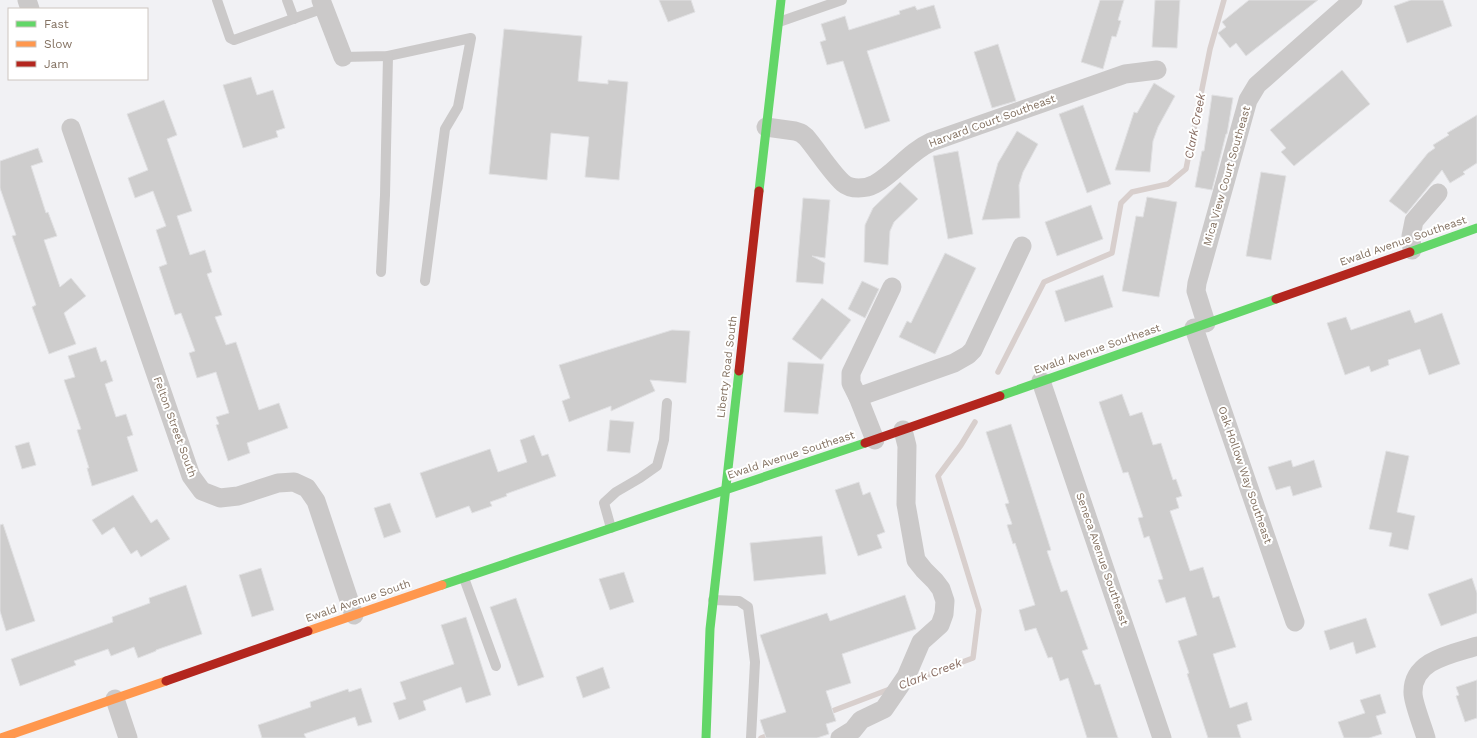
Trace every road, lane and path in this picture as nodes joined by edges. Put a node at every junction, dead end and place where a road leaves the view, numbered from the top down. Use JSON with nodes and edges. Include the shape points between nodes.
{"nodes":[{"id":1,"x":217,"y":0,"type":"edge"},
{"id":2,"x":287,"y":0,"type":"edge"},
{"id":3,"x":781,"y":0,"type":"edge"},
{"id":4,"x":842,"y":0,"type":"edge"},
{"id":5,"x":1353,"y":0,"type":"edge"},
{"id":6,"x":323,"y":4,"type":"edge"},
{"id":7,"x":294,"y":19,"type":"junction"},
{"id":8,"x":779,"y":22,"type":"junction"},
{"id":9,"x":388,"y":56,"type":"junction"},
{"id":10,"x":343,"y":57,"type":"joint"},
{"id":11,"x":1157,"y":70,"type":"dead end"},
{"id":12,"x":766,"y":127,"type":"junction"},
{"id":13,"x":70,"y":128,"type":"dead end"},
{"id":14,"x":1438,"y":193,"type":"dead end"},
{"id":15,"x":1477,"y":228,"type":"edge"},
{"id":16,"x":1022,"y":246,"type":"dead end"},
{"id":17,"x":1412,"y":250,"type":"junction"},
{"id":18,"x":381,"y":272,"type":"dead end"},
{"id":19,"x":425,"y":281,"type":"dead end"},
{"id":20,"x":892,"y":287,"type":"dead end"},
{"id":21,"x":1200,"y":325,"type":"junction"},
{"id":22,"x":1041,"y":381,"type":"junction"},
{"id":23,"x":858,"y":397,"type":"junction"},
{"id":24,"x":667,"y":404,"type":"dead end"},
{"id":25,"x":903,"y":430,"type":"junction"},
{"id":26,"x":875,"y":440,"type":"junction"},
{"id":27,"x":725,"y":490,"type":"junction"},
{"id":28,"x":610,"y":528,"type":"junction"},
{"id":29,"x":464,"y":578,"type":"junction"},
{"id":30,"x":713,"y":600,"type":"junction"},
{"id":31,"x":354,"y":615,"type":"junction"},
{"id":32,"x":1295,"y":622,"type":"dead end"},
{"id":33,"x":1477,"y":646,"type":"edge"},
{"id":34,"x":496,"y":666,"type":"dead end"},
{"id":35,"x":115,"y":699,"type":"junction"},
{"id":36,"x":1,"y":738,"type":"edge"},
{"id":37,"x":128,"y":738,"type":"edge"},
{"id":38,"x":706,"y":738,"type":"edge"},
{"id":39,"x":751,"y":738,"type":"edge"},
{"id":40,"x":840,"y":738,"type":"edge"},
{"id":41,"x":1162,"y":738,"type":"edge"},
{"id":42,"x":1426,"y":738,"type":"edge"}],
"edges":[{"from":1,"to":7,"type":"lane","via":[[230,38],[234,40]]},
{"from":2,"to":7,"type":"lane"},
{"from":3,"to":8,"type":"street","name":"Liberty Road South"},
{"from":4,"to":8,"type":"lane"},
{"from":5,"to":21,"type":"street","name":"Mica View Court Southeast","via":[[1258,85],[1248,100],[1196,283]]},
{"from":6,"to":7,"type":"lane"},
{"from":6,"to":10,"type":"street"},
{"from":8,"to":12,"type":"street","name":"Liberty Road South"},
{"from":9,"to":10,"type":"lane"},
{"from":9,"to":18,"type":"lane"},
{"from":9,"to":19,"type":"lane","via":[[471,38],[458,107],[445,129]]},
{"from":11,"to":12,"type":"street","name":"Harvard Court Southeast","via":[[1125,74],[931,142],[916,150],[879,182],[867,187],[853,188],[843,183],[801,133]]},
{"from":12,"to":27,"type":"street","name":"Liberty Road South"},
{"from":13,"to":31,"type":"street","name":"Felton Street South","via":[[191,476],[202,491],[220,498],[238,496],[278,483],[294,482],[308,488],[316,501]]},
{"from":14,"to":17,"type":"street","via":[[1414,221]]},
{"from":15,"to":17,"type":"street","name":"Ewald Avenue Southeast"},
{"from":16,"to":23,"type":"street","via":[[973,350],[968,355],[954,363]]},
{"from":17,"to":21,"type":"street","name":"Ewald Avenue Southeast"},
{"from":20,"to":23,"type":"street","via":[[851,373],[851,383]]},
{"from":21,"to":22,"type":"street","name":"Ewald Avenue Southeast"},
{"from":21,"to":32,"type":"street","name":"Oak Hollow Way Southeast"},
{"from":22,"to":25,"type":"street","name":"Ewald Avenue Southeast"},
{"from":22,"to":41,"type":"street","name":"Seneca Avenue Southeast"},
{"from":23,"to":26,"type":"street"},
{"from":24,"to":28,"type":"lane","via":[[664,440],[657,466],[616,492],[604,503]]},
{"from":25,"to":26,"type":"street","name":"Ewald Avenue Southeast"},
{"from":25,"to":40,"type":"street","via":[[907,446],[906,504],[916,560],[941,589],[945,601],[944,614],[940,625],[921,642],[906,677],[884,709],[861,720],[853,730]]},
{"from":26,"to":27,"type":"street","name":"Ewald Avenue Southeast"},
{"from":27,"to":28,"type":"street","name":"Ewald Avenue South"},
{"from":27,"to":30,"type":"street","name":"Liberty Road South"},
{"from":28,"to":29,"type":"street","name":"Ewald Avenue South"},
{"from":29,"to":31,"type":"street","name":"Ewald Avenue South"},
{"from":29,"to":34,"type":"lane"},
{"from":30,"to":38,"type":"street","name":"Liberty Road South","via":[[708,652]]},
{"from":30,"to":39,"type":"lane","via":[[739,601],[748,607],[754,662]]},
{"from":31,"to":35,"type":"street","name":"Ewald Avenue South"},
{"from":33,"to":42,"type":"street","via":[[1436,659],[1420,670],[1414,682],[1413,695]]},
{"from":35,"to":36,"type":"street","name":"Ewald Avenue South"},
{"from":35,"to":37,"type":"street"}]}
